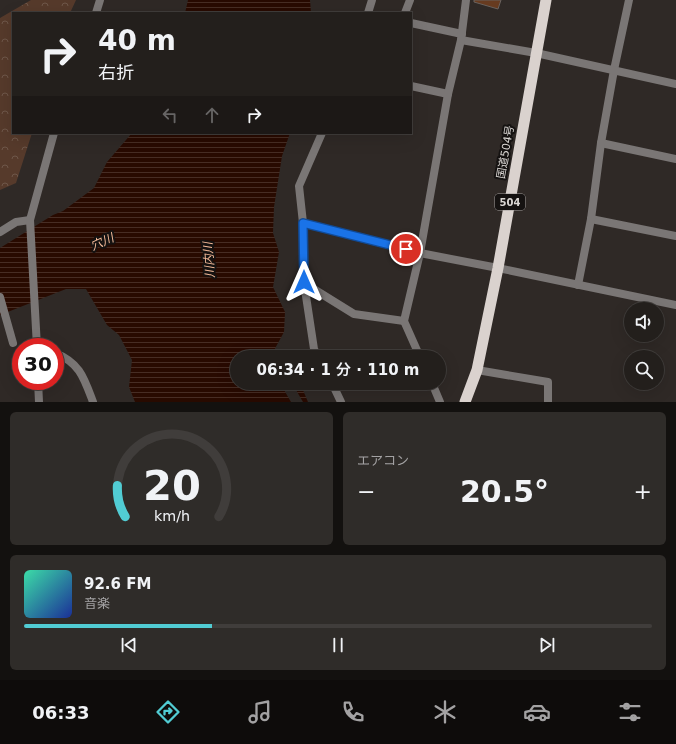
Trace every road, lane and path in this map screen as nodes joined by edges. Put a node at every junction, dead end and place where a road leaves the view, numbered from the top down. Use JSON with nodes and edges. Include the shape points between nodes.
{"nodes":[{"id":1,"x":100,"y":0,"type":"edge"},
{"id":2,"x":372,"y":0,"type":"edge"},
{"id":3,"x":410,"y":0,"type":"edge"},
{"id":4,"x":466,"y":0,"type":"edge"},
{"id":5,"x":546,"y":0,"type":"edge"},
{"id":6,"x":629,"y":0,"type":"edge"},
{"id":7,"x":96,"y":12,"type":"edge"},
{"id":8,"x":368,"y":12,"type":"edge"},
{"id":9,"x":406,"y":12,"type":"edge"},
{"id":10,"x":412,"y":23,"type":"edge"},
{"id":11,"x":461,"y":37,"type":"junction"},
{"id":12,"x":536,"y":53,"type":"junction"},
{"id":13,"x":614,"y":70,"type":"junction"},
{"id":14,"x":676,"y":84,"type":"edge"},
{"id":15,"x":412,"y":86,"type":"edge"},
{"id":16,"x":448,"y":94,"type":"junction"},
{"id":17,"x":54,"y":134,"type":"edge"},
{"id":18,"x":322,"y":134,"type":"edge"},
{"id":19,"x":601,"y":143,"type":"junction"},
{"id":20,"x":676,"y":160,"type":"edge"},
{"id":21,"x":591,"y":219,"type":"junction"},
{"id":22,"x":30,"y":220,"type":"junction"},
{"id":23,"x":303,"y":223,"type":"junction"},
{"id":24,"x":0,"y":232,"type":"edge"},
{"id":25,"x":676,"y":236,"type":"edge"},
{"id":26,"x":420,"y":253,"type":"junction"},
{"id":27,"x":498,"y":268,"type":"junction"},
{"id":28,"x":304,"y":282,"type":"junction"},
{"id":29,"x":578,"y":285,"type":"junction"},
{"id":30,"x":0,"y":297,"type":"edge"},
{"id":31,"x":676,"y":306,"type":"edge"},
{"id":32,"x":404,"y":321,"type":"junction"},
{"id":33,"x":37,"y":338,"type":"edge"},
{"id":34,"x":12,"y":339,"type":"edge"},
{"id":35,"x":314,"y":350,"type":"edge"},
{"id":36,"x":417,"y":350,"type":"edge"},
{"id":37,"x":64,"y":357,"type":"edge"},
{"id":38,"x":476,"y":370,"type":"junction"},
{"id":39,"x":38,"y":390,"type":"edge"},
{"id":40,"x":335,"y":390,"type":"edge"},
{"id":41,"x":435,"y":390,"type":"edge"},
{"id":42,"x":39,"y":402,"type":"edge"},
{"id":43,"x":93,"y":402,"type":"edge"},
{"id":44,"x":341,"y":402,"type":"edge"},
{"id":45,"x":440,"y":402,"type":"edge"},
{"id":46,"x":465,"y":402,"type":"edge"},
{"id":47,"x":548,"y":402,"type":"edge"}],
"edges":[{"from":1,"to":7,"type":"street"},
{"from":2,"to":8,"type":"street"},
{"from":3,"to":9,"type":"street"},
{"from":4,"to":11,"type":"street"},
{"from":5,"to":12,"type":"highway","name":"国道504号","number":"504"},
{"from":6,"to":13,"type":"street"},
{"from":10,"to":11,"type":"street"},
{"from":11,"to":12,"type":"street"},
{"from":11,"to":16,"type":"street"},
{"from":12,"to":13,"type":"street"},
{"from":12,"to":27,"type":"highway","name":"国道504号","number":"504"},
{"from":13,"to":14,"type":"street"},
{"from":13,"to":19,"type":"street"},
{"from":15,"to":16,"type":"street"},
{"from":16,"to":26,"type":"street"},
{"from":17,"to":22,"type":"street"},
{"from":18,"to":23,"type":"street","via":[[299,186]]},
{"from":19,"to":20,"type":"street"},
{"from":19,"to":21,"type":"street"},
{"from":21,"to":25,"type":"street"},
{"from":21,"to":29,"type":"street"},
{"from":22,"to":24,"type":"street","via":[[16,222]]},
{"from":22,"to":33,"type":"street"},
{"from":23,"to":26,"type":"street"},
{"from":23,"to":28,"type":"street"},
{"from":26,"to":27,"type":"street"},
{"from":26,"to":32,"type":"street"},
{"from":27,"to":29,"type":"street"},
{"from":27,"to":38,"type":"highway","name":"国道504号","number":"504"},
{"from":28,"to":32,"type":"street","via":[[354,314]]},
{"from":28,"to":35,"type":"street"},
{"from":29,"to":31,"type":"street"},
{"from":30,"to":34,"type":"street"},
{"from":32,"to":36,"type":"street"},
{"from":37,"to":43,"type":"street","via":[[82,374]]},
{"from":38,"to":46,"type":"highway","name":"国道504号","number":"504"},
{"from":38,"to":47,"type":"street","via":[[548,382]]},
{"from":39,"to":42,"type":"street"},
{"from":40,"to":44,"type":"street"},
{"from":41,"to":45,"type":"street"}]}
